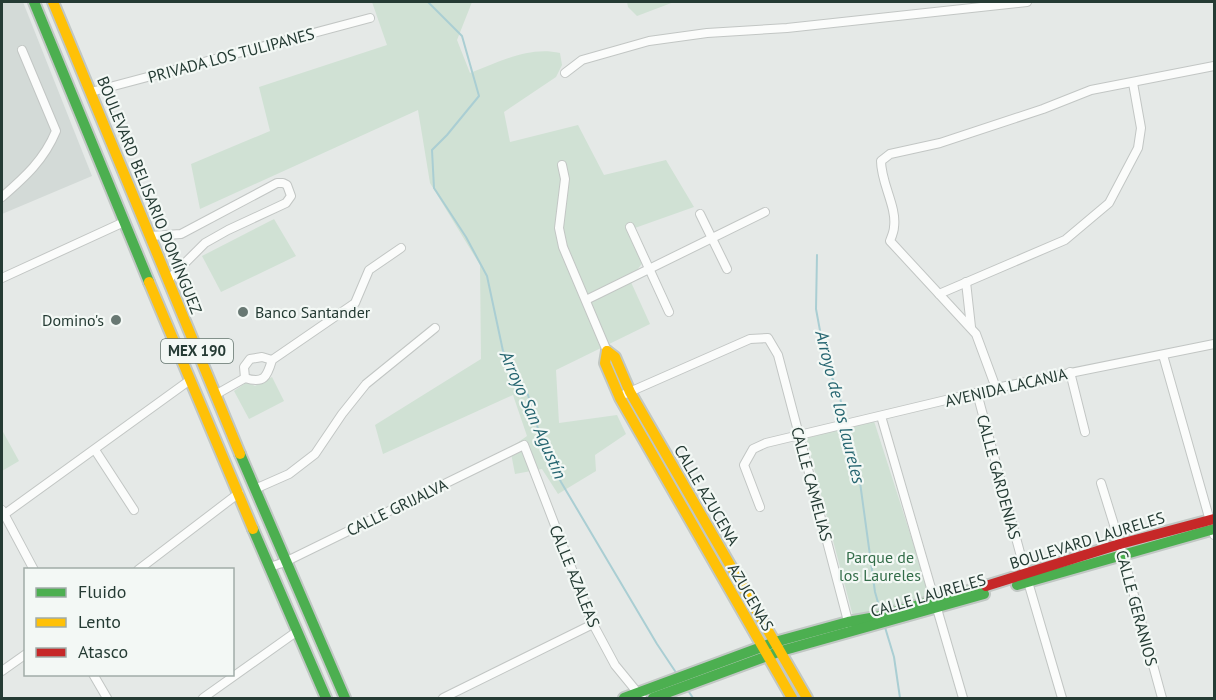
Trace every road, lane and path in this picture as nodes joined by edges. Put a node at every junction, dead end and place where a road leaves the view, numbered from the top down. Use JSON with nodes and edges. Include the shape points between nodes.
{"nodes":[{"id":1,"x":34,"y":2,"type":"edge"},
{"id":2,"x":56,"y":2,"type":"edge"},
{"id":3,"x":1027,"y":2,"type":"edge"},
{"id":4,"x":370,"y":18,"type":"dead end"},
{"id":5,"x":22,"y":50,"type":"dead end"},
{"id":6,"x":1215,"y":66,"type":"edge"},
{"id":7,"x":565,"y":73,"type":"dead end"},
{"id":8,"x":1133,"y":83,"type":"junction"},
{"id":9,"x":91,"y":92,"type":"junction"},
{"id":10,"x":562,"y":165,"type":"dead end"},
{"id":11,"x":2,"y":197,"type":"edge"},
{"id":12,"x":765,"y":212,"type":"dead end"},
{"id":13,"x":700,"y":214,"type":"dead end"},
{"id":14,"x":124,"y":222,"type":"junction"},
{"id":15,"x":630,"y":227,"type":"dead end"},
{"id":16,"x":150,"y":236,"type":"junction"},
{"id":17,"x":712,"y":238,"type":"junction"},
{"id":18,"x":401,"y":248,"type":"dead end"},
{"id":19,"x":649,"y":269,"type":"junction"},
{"id":20,"x":727,"y":269,"type":"dead end"},
{"id":21,"x":2,"y":278,"type":"edge"},
{"id":22,"x":168,"y":280,"type":"junction"},
{"id":23,"x":966,"y":282,"type":"junction"},
{"id":24,"x":939,"y":294,"type":"junction"},
{"id":25,"x":586,"y":300,"type":"junction"},
{"id":26,"x":669,"y":312,"type":"dead end"},
{"id":27,"x":971,"y":327,"type":"junction"},
{"id":28,"x":435,"y":328,"type":"dead end"},
{"id":29,"x":1215,"y":344,"type":"edge"},
{"id":30,"x":607,"y":351,"type":"junction"},
{"id":31,"x":1163,"y":355,"type":"junction"},
{"id":32,"x":272,"y":360,"type":"junction"},
{"id":33,"x":1071,"y":372,"type":"junction"},
{"id":34,"x":245,"y":378,"type":"junction"},
{"id":35,"x":190,"y":380,"type":"junction"},
{"id":36,"x":996,"y":388,"type":"junction"},
{"id":37,"x":630,"y":392,"type":"junction"},
{"id":38,"x":977,"y":393,"type":"junction"},
{"id":39,"x":215,"y":395,"type":"junction"},
{"id":40,"x":620,"y":398,"type":"junction"},
{"id":41,"x":881,"y":416,"type":"junction"},
{"id":42,"x":1085,"y":432,"type":"dead end"},
{"id":43,"x":799,"y":434,"type":"junction"},
{"id":44,"x":524,"y":445,"type":"joint"},
{"id":45,"x":94,"y":450,"type":"junction"},
{"id":46,"x":1101,"y":483,"type":"dead end"},
{"id":47,"x":255,"y":489,"type":"junction"},
{"id":48,"x":239,"y":493,"type":"junction"},
{"id":49,"x":760,"y":507,"type":"dead end"},
{"id":50,"x":134,"y":510,"type":"dead end"},
{"id":51,"x":2,"y":513,"type":"edge"},
{"id":52,"x":1213,"y":527,"type":"edge"},
{"id":53,"x":1121,"y":550,"type":"junction"},
{"id":54,"x":285,"y":562,"type":"junction"},
{"id":55,"x":270,"y":567,"type":"junction"},
{"id":56,"x":33,"y":568,"type":"edge"},
{"id":57,"x":141,"y":568,"type":"edge"},
{"id":58,"x":1027,"y":578,"type":"junction"},
{"id":59,"x":935,"y":604,"type":"junction"},
{"id":60,"x":593,"y":624,"type":"junction"},
{"id":61,"x":850,"y":627,"type":"junction"},
{"id":62,"x":296,"y":632,"type":"junction"},
{"id":63,"x":778,"y":646,"type":"junction"},
{"id":64,"x":764,"y":651,"type":"junction"},
{"id":65,"x":24,"y":655,"type":"edge"},
{"id":66,"x":2,"y":671,"type":"edge"},
{"id":67,"x":94,"y":676,"type":"edge"},
{"id":68,"x":669,"y":687,"type":"junction"},
{"id":69,"x":639,"y":696,"type":"edge"},
{"id":70,"x":107,"y":699,"type":"edge"},
{"id":71,"x":203,"y":699,"type":"edge"},
{"id":72,"x":326,"y":699,"type":"edge"},
{"id":73,"x":345,"y":699,"type":"edge"},
{"id":74,"x":443,"y":699,"type":"edge"},
{"id":75,"x":624,"y":699,"type":"edge"},
{"id":76,"x":653,"y":699,"type":"edge"},
{"id":77,"x":792,"y":699,"type":"edge"},
{"id":78,"x":807,"y":699,"type":"edge"},
{"id":79,"x":963,"y":699,"type":"edge"},
{"id":80,"x":1062,"y":699,"type":"edge"},
{"id":81,"x":1162,"y":699,"type":"edge"}],
"edges":[{"from":1,"to":14,"type":"main road","name":"BOULEVARD BELISARIO DOMÍNGUEZ","number":"MEX 190"},
{"from":2,"to":9,"type":"main road","name":"BOULEVARD BELISARIO DOMÍNGUEZ","number":"MEX 190"},
{"from":3,"to":7,"type":"street","via":[[649,41],[582,60]]},
{"from":4,"to":9,"type":"street","name":"PRIVADA LOS TULIPANES"},
{"from":5,"to":11,"type":"street","via":[[56,131],[30,173]]},
{"from":6,"to":8,"type":"street"},
{"from":8,"to":23,"type":"street","via":[[1141,128],[1138,148],[1109,203],[1065,240]]},
{"from":8,"to":24,"type":"street","via":[[1091,90],[940,143],[890,154],[881,161],[895,226],[890,241]]},
{"from":9,"to":16,"type":"main road","name":"BOULEVARD BELISARIO DOMÍNGUEZ","number":"MEX 190"},
{"from":10,"to":25,"type":"street","via":[[563,246]]},
{"from":12,"to":17,"type":"street"},
{"from":13,"to":17,"type":"street"},
{"from":14,"to":21,"type":"street"},
{"from":14,"to":35,"type":"main road","name":"BOULEVARD BELISARIO DOMÍNGUEZ","number":"MEX 190"},
{"from":15,"to":19,"type":"street"},
{"from":16,"to":22,"type":"main road","name":"BOULEVARD BELISARIO DOMÍNGUEZ","number":"MEX 190"},
{"from":16,"to":22,"type":"street","via":[[181,234],[277,183],[291,191],[286,203],[205,243]]},
{"from":17,"to":19,"type":"street"},
{"from":17,"to":20,"type":"street"},
{"from":18,"to":32,"type":"street","via":[[369,270],[355,303]]},
{"from":19,"to":25,"type":"street"},
{"from":19,"to":26,"type":"street"},
{"from":22,"to":39,"type":"main road","name":"BOULEVARD BELISARIO DOMÍNGUEZ","number":"MEX 190"},
{"from":23,"to":24,"type":"street"},
{"from":23,"to":27,"type":"street"},
{"from":24,"to":27,"type":"street"},
{"from":25,"to":30,"type":"street"},
{"from":27,"to":36,"type":"street"},
{"from":28,"to":47,"type":"street","via":[[366,384],[315,454],[290,474]]},
{"from":29,"to":31,"type":"street","name":"AVENIDA LACANJA"},
{"from":30,"to":37,"type":"main road","name":"CALLE AZUCENA","via":[[615,357]]},
{"from":30,"to":40,"type":"main road","via":[[605,363]]},
{"from":31,"to":33,"type":"street","name":"AVENIDA LACANJA"},
{"from":31,"to":52,"type":"street"},
{"from":32,"to":34,"type":"street","via":[[264,379]]},
{"from":32,"to":34,"type":"street","via":[[250,359],[244,367]]},
{"from":33,"to":36,"type":"street","name":"AVENIDA LACANJA"},
{"from":33,"to":42,"type":"street"},
{"from":34,"to":39,"type":"street"},
{"from":35,"to":45,"type":"street"},
{"from":35,"to":48,"type":"main road","name":"BOULEVARD BELISARIO DOMÍNGUEZ","number":"MEX 190"},
{"from":36,"to":38,"type":"street","name":"AVENIDA LACANJA"},
{"from":37,"to":40,"type":"street"},
{"from":37,"to":43,"type":"street","name":"CALLE CAMELIAS","via":[[750,339],[768,338],[778,355]]},
{"from":37,"to":63,"type":"main road","name":"CALLE AZUCENA"},
{"from":38,"to":41,"type":"street","name":"AVENIDA LACANJA"},
{"from":38,"to":58,"type":"street","name":"CALLE GARDENIAS"},
{"from":39,"to":47,"type":"main road","name":"BOULEVARD BELISARIO DOMÍNGUEZ","number":"MEX 190"},
{"from":40,"to":64,"type":"main road","name":"AZUCENAS"},
{"from":41,"to":43,"type":"street","name":"AVENIDA LACANJA"},
{"from":41,"to":59,"type":"street"},
{"from":43,"to":49,"type":"street","name":"AVENIDA LACANJA","via":[[753,449],[744,465]]},
{"from":43,"to":61,"type":"street","name":"CALLE CAMELIAS"},
{"from":44,"to":54,"type":"street","name":"CALLE GRIJALVA"},
{"from":44,"to":60,"type":"street","name":"CALLE AZALEAS"},
{"from":45,"to":50,"type":"street"},
{"from":45,"to":51,"type":"street"},
{"from":46,"to":53,"type":"street","name":"CALLE GERANIOS"},
{"from":47,"to":54,"type":"main road","name":"BOULEVARD BELISARIO DOMÍNGUEZ","number":"MEX 190"},
{"from":48,"to":55,"type":"main road","name":"BOULEVARD BELISARIO DOMÍNGUEZ","number":"MEX 190"},
{"from":48,"to":57,"type":"street"},
{"from":51,"to":56,"type":"street"},
{"from":52,"to":53,"type":"main road","name":"BOULEVARD LAURELES"},
{"from":53,"to":58,"type":"main road","name":"BOULEVARD LAURELES"},
{"from":53,"to":81,"type":"street","name":"CALLE GERANIOS"},
{"from":54,"to":55,"type":"street","name":"CALLE GRIJALVA"},
{"from":54,"to":73,"type":"main road","name":"BOULEVARD BELISARIO DOMÍNGUEZ","number":"MEX 190"},
{"from":55,"to":62,"type":"main road","name":"BOULEVARD BELISARIO DOMÍNGUEZ","number":"MEX 190"},
{"from":58,"to":59,"type":"main road","name":"BOULEVARD LAURELES"},
{"from":58,"to":80,"type":"street","name":"CALLE GARDENIAS"},
{"from":59,"to":61,"type":"main road","name":"BOULEVARD LAURELES"},
{"from":59,"to":79,"type":"street"},
{"from":60,"to":69,"type":"street","name":"CALLE AZALEAS","via":[[615,665]]},
{"from":60,"to":74,"type":"street"},
{"from":61,"to":63,"type":"main road","name":"BOULEVARD LAURELES"},
{"from":62,"to":71,"type":"street"},
{"from":62,"to":72,"type":"main road","name":"BOULEVARD BELISARIO DOMÍNGUEZ","number":"MEX 190"},
{"from":63,"to":64,"type":"main road","name":"BOULEVARD LAURELES"},
{"from":63,"to":78,"type":"main road","name":"CALLE AZUCENA"},
{"from":64,"to":68,"type":"main road","name":"BOULEVARD LAURELES"},
{"from":64,"to":77,"type":"main road","name":"AZUCENAS"},
{"from":65,"to":66,"type":"street"},
{"from":67,"to":70,"type":"street"},
{"from":68,"to":69,"type":"main road"},
{"from":68,"to":76,"type":"main road"},
{"from":69,"to":75,"type":"main road"}]}
